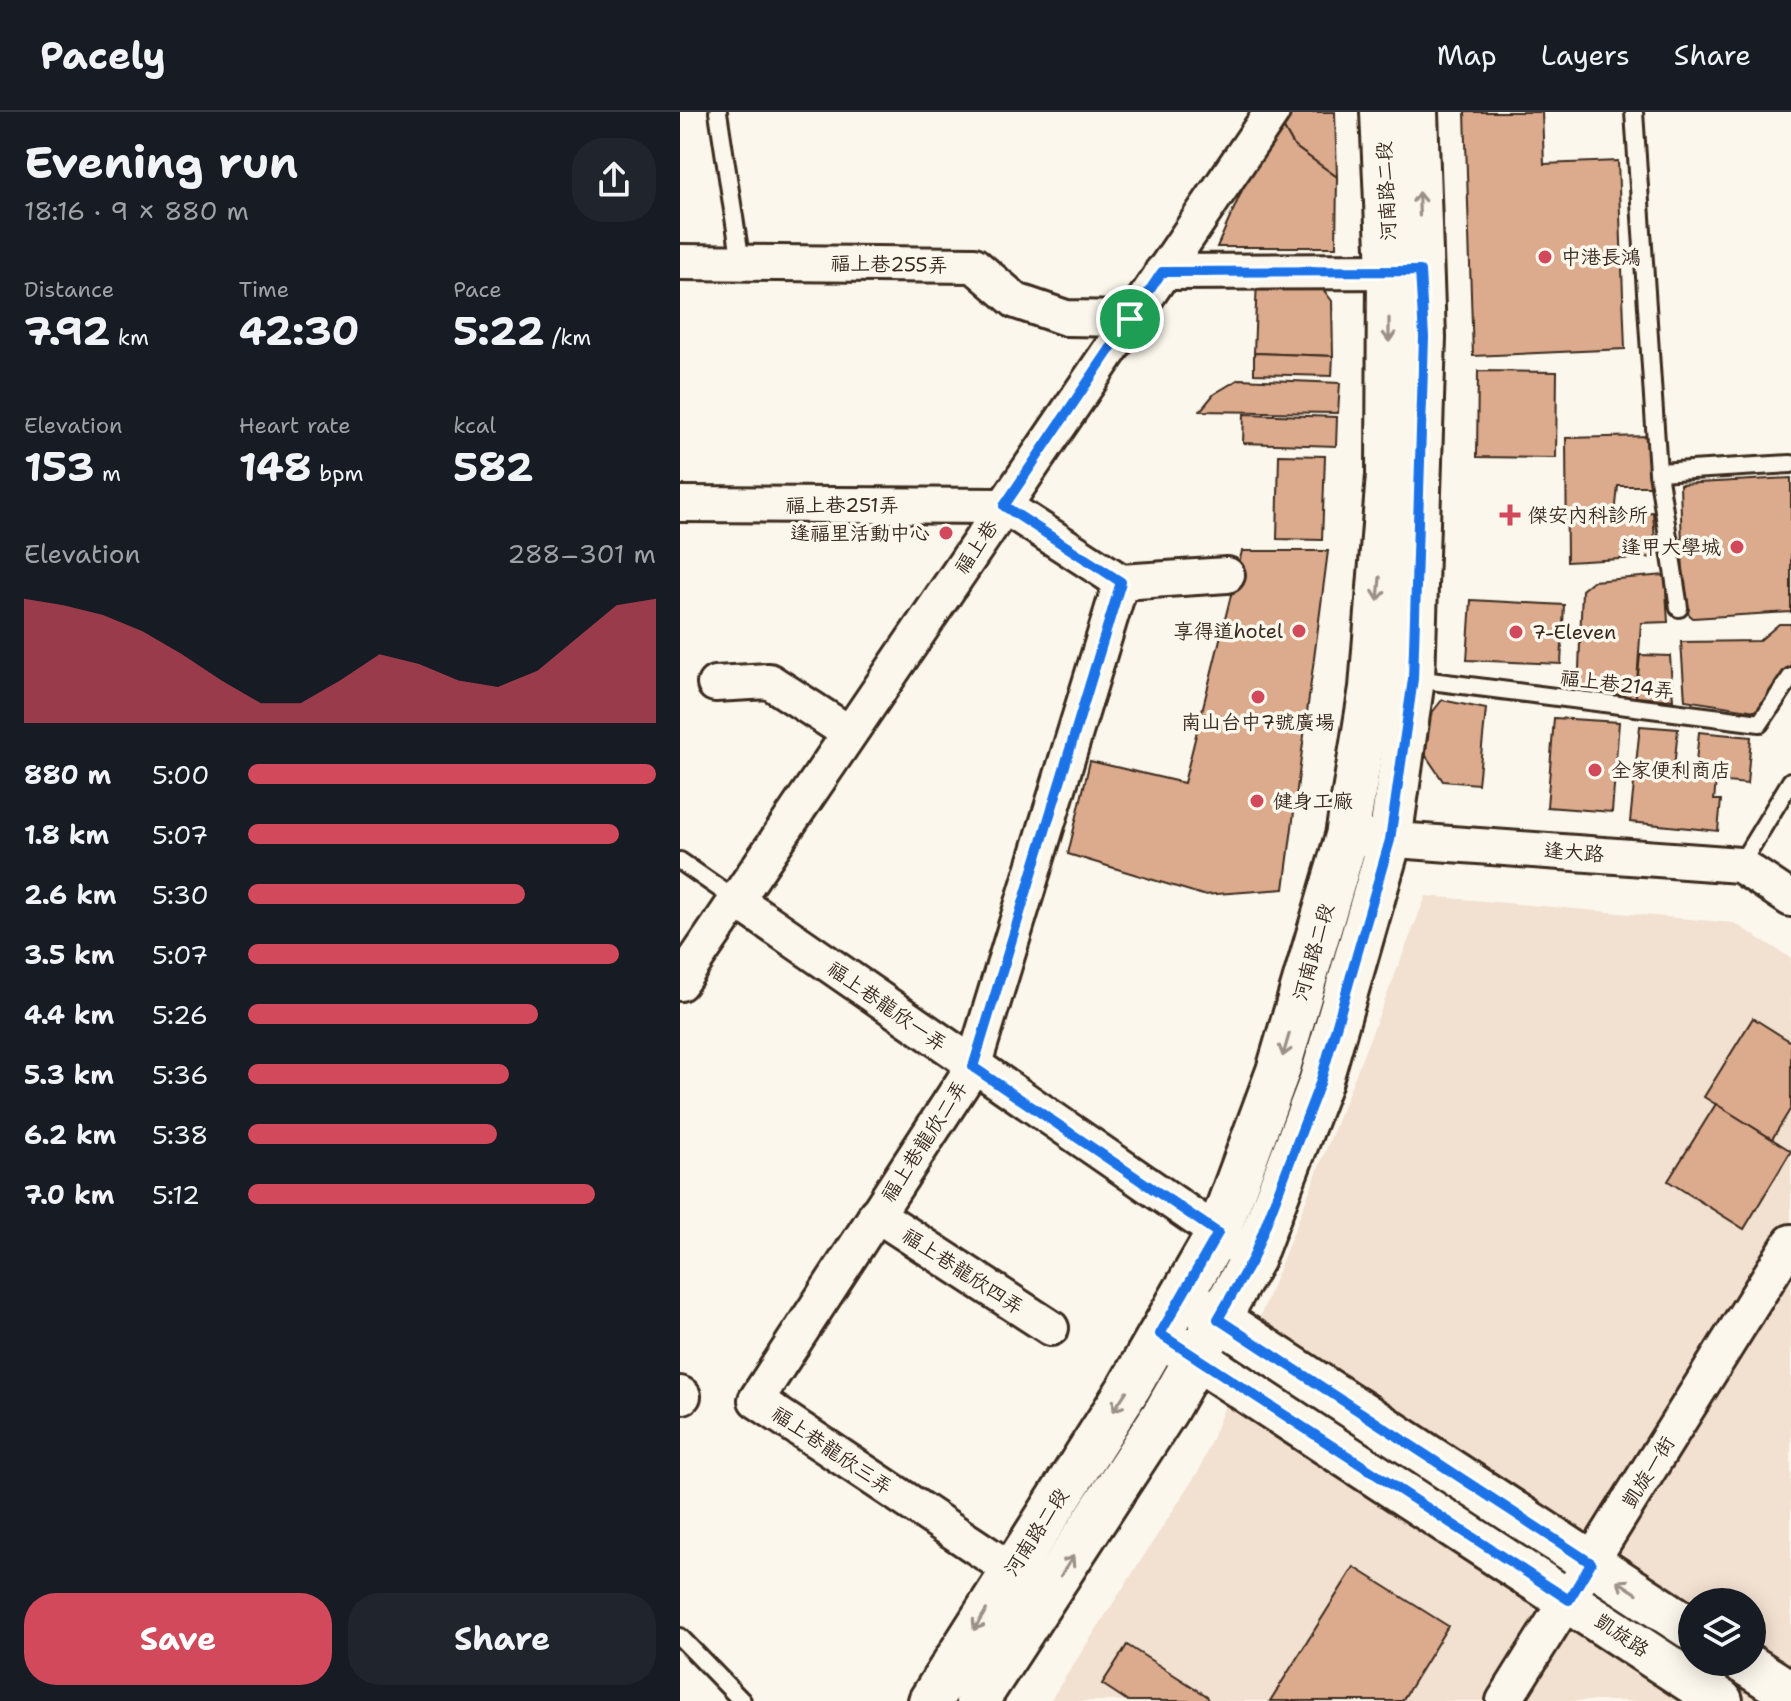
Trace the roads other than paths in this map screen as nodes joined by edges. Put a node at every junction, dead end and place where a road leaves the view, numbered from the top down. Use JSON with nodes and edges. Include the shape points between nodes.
{"nodes":[{"id":1,"x":718,"y":112,"type":"edge"},
{"id":2,"x":1272,"y":112,"type":"edge"},
{"id":3,"x":1382,"y":112,"type":"edge"},
{"id":4,"x":1416,"y":112,"type":"edge"},
{"id":5,"x":1634,"y":112,"type":"edge"},
{"id":6,"x":680,"y":262,"type":"edge"},
{"id":7,"x":741,"y":263,"type":"junction"},
{"id":8,"x":1405,"y":270,"type":"junction"},
{"id":9,"x":1162,"y":272,"type":"junction"},
{"id":10,"x":1130,"y":319,"type":"junction"},
{"id":11,"x":1791,"y":464,"type":"edge"},
{"id":12,"x":1658,"y":472,"type":"junction"},
{"id":13,"x":680,"y":504,"type":"edge"},
{"id":14,"x":1004,"y":506,"type":"junction"},
{"id":15,"x":1227,"y":575,"type":"dead end"},
{"id":16,"x":1121,"y":582,"type":"junction"},
{"id":17,"x":1679,"y":608,"type":"dead end"},
{"id":18,"x":1791,"y":677,"type":"edge"},
{"id":19,"x":1413,"y":679,"type":"junction"},
{"id":20,"x":715,"y":684,"type":"dead end"},
{"id":21,"x":849,"y":733,"type":"junction"},
{"id":22,"x":1791,"y":781,"type":"edge"},
{"id":23,"x":1347,"y":836,"type":"junction"},
{"id":24,"x":1390,"y":840,"type":"junction"},
{"id":25,"x":680,"y":861,"type":"edge"},
{"id":26,"x":1740,"y":865,"type":"junction"},
{"id":27,"x":1791,"y":899,"type":"edge"},
{"id":28,"x":736,"y":900,"type":"junction"},
{"id":29,"x":680,"y":983,"type":"edge"},
{"id":30,"x":973,"y":1067,"type":"junction"},
{"id":31,"x":876,"y":1214,"type":"junction"},
{"id":32,"x":1218,"y":1233,"type":"junction"},
{"id":33,"x":1791,"y":1242,"type":"edge"},
{"id":34,"x":1253,"y":1258,"type":"junction"},
{"id":35,"x":1184,"y":1296,"type":"junction"},
{"id":36,"x":1218,"y":1319,"type":"junction"},
{"id":37,"x":1051,"y":1328,"type":"dead end"},
{"id":38,"x":1160,"y":1334,"type":"junction"},
{"id":39,"x":1196,"y":1357,"type":"junction"},
{"id":40,"x":1591,"y":1563,"type":"junction"},
{"id":41,"x":1011,"y":1570,"type":"junction"},
{"id":42,"x":1569,"y":1600,"type":"junction"},
{"id":43,"x":1678,"y":1620,"type":"edge"},
{"id":44,"x":680,"y":1637,"type":"edge"},
{"id":45,"x":1765,"y":1676,"type":"edge"},
{"id":46,"x":1791,"y":1693,"type":"edge"},
{"id":47,"x":742,"y":1701,"type":"edge"},
{"id":48,"x":930,"y":1701,"type":"edge"},
{"id":49,"x":977,"y":1701,"type":"edge"},
{"id":50,"x":1504,"y":1701,"type":"edge"},
{"id":51,"x":1721,"y":1701,"type":"edge"}],
"edges":[{"from":1,"to":7,"type":"lane"},
{"from":2,"to":9,"type":"street","name":"福上巷"},
{"from":3,"to":8,"type":"street","name":"河南路二段"},
{"from":8,"to":4,"type":"street","name":"河南路二段","one_way":true},
{"from":5,"to":12,"type":"lane"},
{"from":6,"to":7,"type":"street","name":"福上巷255弄"},
{"from":7,"to":10,"type":"street","name":"福上巷255弄","via":[[974,265],[1016,301],[1066,318]]},
{"from":8,"to":9,"type":"street"},
{"from":8,"to":19,"type":"street","name":"河南路二段","via":[[1424,337]]},
{"from":8,"to":23,"type":"street","name":"河南路二段","one_way":true,"via":[[1371,688]]},
{"from":9,"to":10,"type":"street","name":"福上巷"},
{"from":10,"to":14,"type":"street","name":"福上巷"},
{"from":11,"to":12,"type":"lane"},
{"from":12,"to":17,"type":"lane"},
{"from":13,"to":14,"type":"street","name":"福上巷251弄"},
{"from":14,"to":16,"type":"street"},
{"from":14,"to":21,"type":"street","name":"福上巷"},
{"from":15,"to":16,"type":"street"},
{"from":16,"to":30,"type":"street","name":"福上巷龍欣二弄"},
{"from":18,"to":19,"type":"lane","name":"福上巷214弄","via":[[1760,723]]},
{"from":19,"to":24,"type":"street","name":"河南路二段"},
{"from":20,"to":21,"type":"street","via":[[769,681]]},
{"from":21,"to":28,"type":"street","name":"福上巷"},
{"from":22,"to":26,"type":"lane"},
{"from":23,"to":24,"type":"street","name":"逢大路"},
{"from":23,"to":32,"type":"street","name":"河南路二段","one_way":true,"via":[[1278,1071]]},
{"from":24,"to":26,"type":"street","name":"逢大路"},
{"from":24,"to":34,"type":"street","name":"河南路二段","via":[[1320,1083]]},
{"from":25,"to":28,"type":"lane","name":"福上巷龍欣一弄"},
{"from":26,"to":27,"type":"street","name":"逢大路"},
{"from":28,"to":29,"type":"street","name":"福上巷"},
{"from":28,"to":30,"type":"street","name":"福上巷龍欣一弄"},
{"from":30,"to":31,"type":"street","name":"福上巷龍欣二弄"},
{"from":30,"to":32,"type":"street","name":"福上巷龍欣一弄"},
{"from":31,"to":37,"type":"street","name":"福上巷龍欣四弄"},
{"from":31,"to":41,"type":"street","name":"福上巷龍欣三弄","via":[[756,1400]]},
{"from":32,"to":34,"type":"street","name":"福上巷龍欣一弄"},
{"from":32,"to":35,"type":"street","name":"河南路二段"},
{"from":33,"to":40,"type":"street","name":"凱旋一街"},
{"from":34,"to":36,"type":"street","name":"河南路二段"},
{"from":35,"to":36,"type":"street"},
{"from":35,"to":38,"type":"street","name":"河南路二段"},
{"from":36,"to":39,"type":"street","name":"河南路二段"},
{"from":36,"to":40,"type":"street"},
{"from":38,"to":39,"type":"street","name":"凱旋路"},
{"from":38,"to":41,"type":"street","name":"河南路二段","one_way":true},
{"from":39,"to":42,"type":"street","name":"凱旋路"},
{"from":49,"to":39,"type":"street","name":"河南路二段","one_way":true},
{"from":40,"to":42,"type":"street","name":"凱旋一街"},
{"from":43,"to":40,"type":"street","one_way":true},
{"from":41,"to":48,"type":"street","name":"河南路二段","one_way":true},
{"from":42,"to":50,"type":"street","name":"凱旋一街"},
{"from":42,"to":51,"type":"street","name":"凱旋路"},
{"from":44,"to":47,"type":"lane"},
{"from":45,"to":46,"type":"street"}]}
